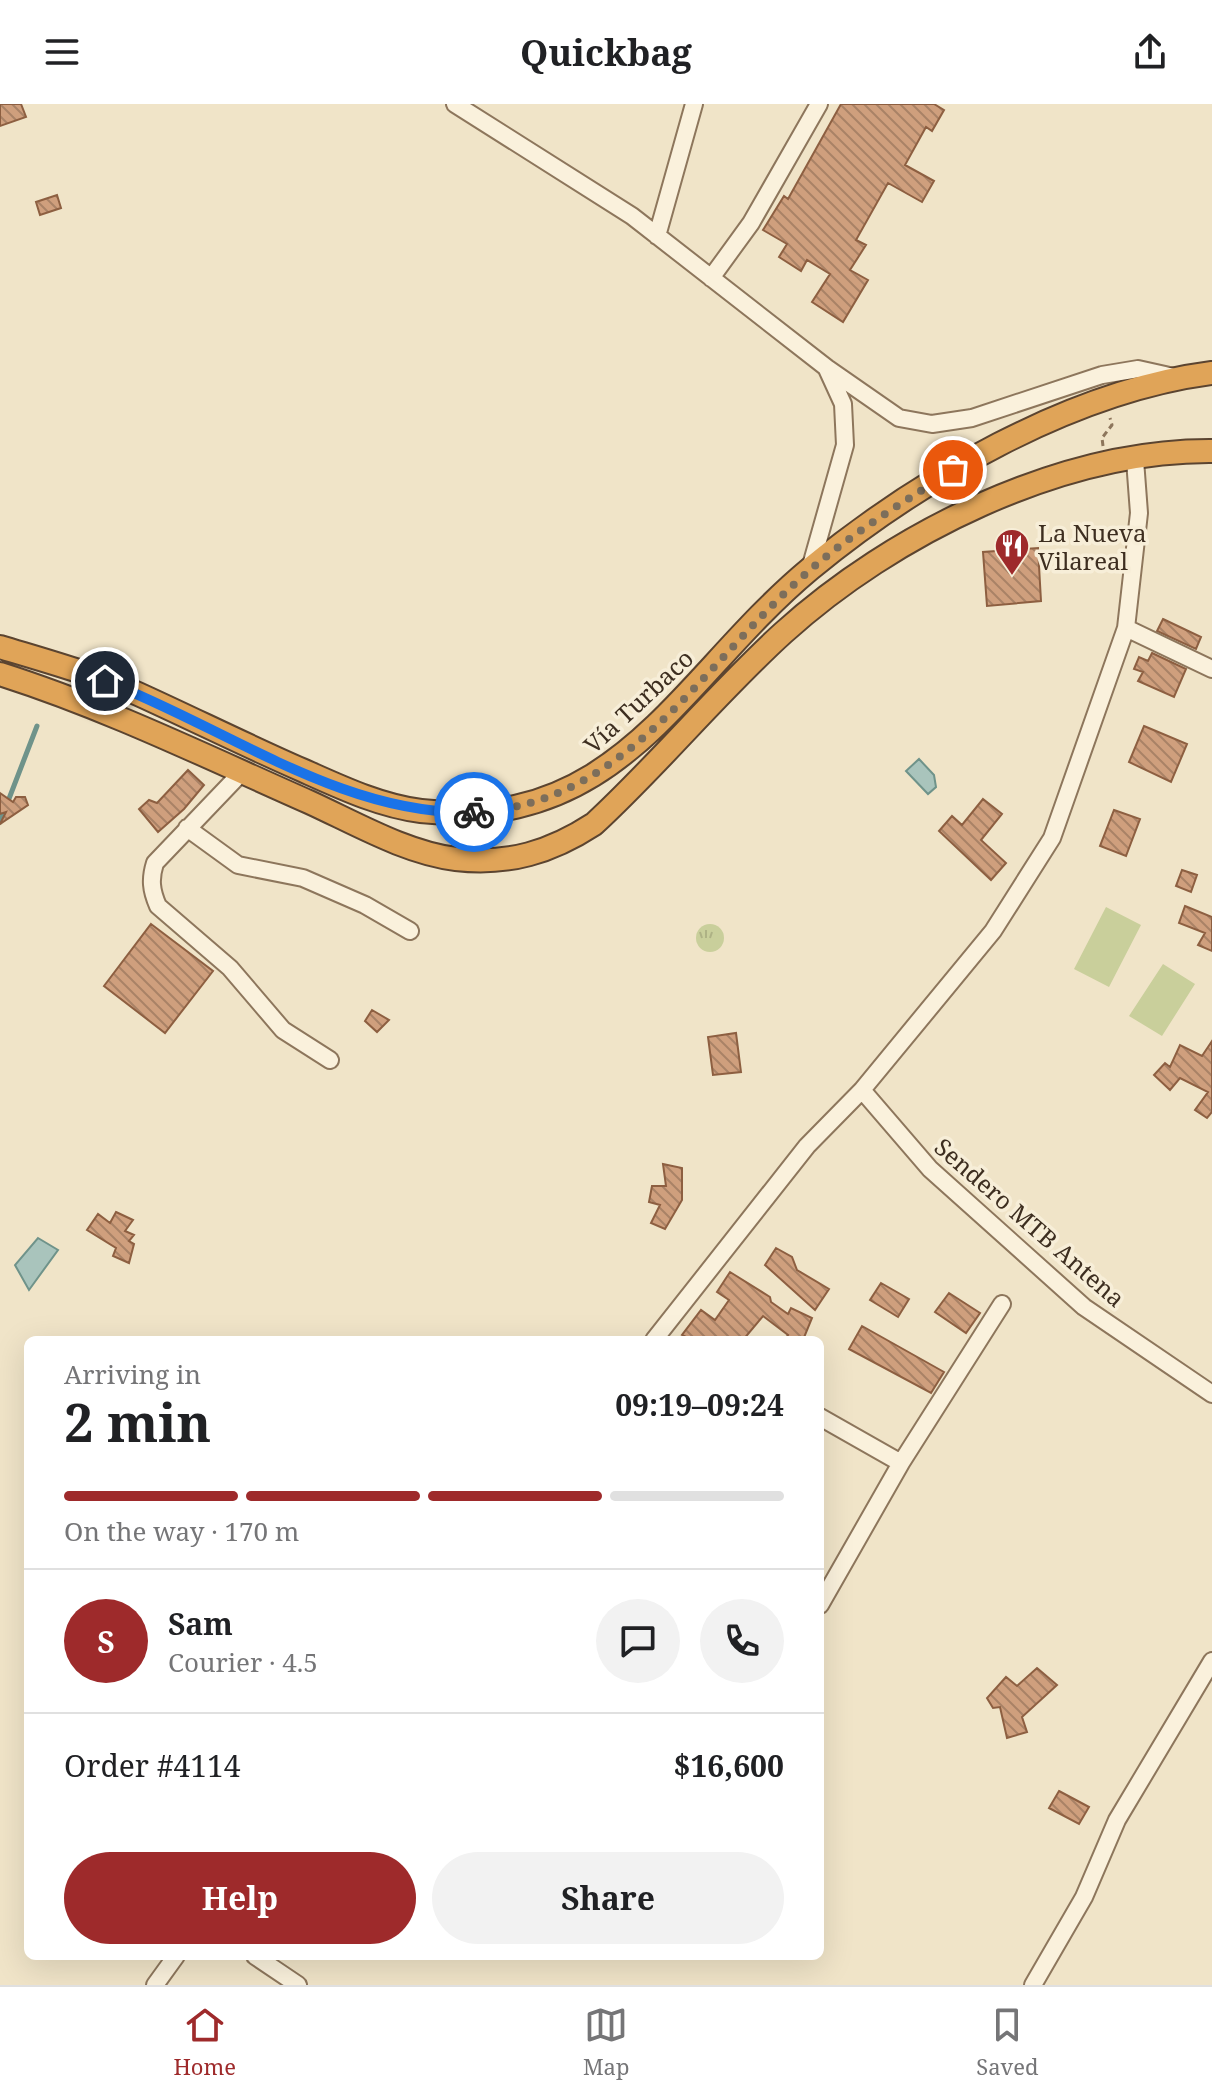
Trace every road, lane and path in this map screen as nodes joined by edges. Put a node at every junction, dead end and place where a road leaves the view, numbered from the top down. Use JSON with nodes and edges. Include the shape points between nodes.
{"nodes":[{"id":1,"x":455,"y":104,"type":"edge"},
{"id":2,"x":694,"y":104,"type":"edge"},
{"id":3,"x":819,"y":104,"type":"edge"},
{"id":4,"x":657,"y":236,"type":"junction"},
{"id":5,"x":711,"y":278,"type":"junction"},
{"id":6,"x":827,"y":368,"type":"junction"},
{"id":7,"x":1212,"y":373,"type":"edge"},
{"id":8,"x":1175,"y":378,"type":"junction"},
{"id":9,"x":1112,"y":425,"type":"dead end"},
{"id":10,"x":1102,"y":438,"type":"dead end"},
{"id":11,"x":1212,"y":451,"type":"edge"},
{"id":12,"x":1135,"y":460,"type":"junction"},
{"id":13,"x":810,"y":570,"type":"junction"},
{"id":14,"x":1126,"y":628,"type":"junction"},
{"id":15,"x":0,"y":647,"type":"edge"},
{"id":16,"x":1212,"y":669,"type":"edge"},
{"id":17,"x":0,"y":674,"type":"edge"},
{"id":18,"x":241,"y":773,"type":"junction"},
{"id":19,"x":187,"y":828,"type":"junction"},
{"id":20,"x":410,"y":931,"type":"dead end"},
{"id":21,"x":330,"y":1060,"type":"dead end"},
{"id":22,"x":862,"y":1090,"type":"junction"},
{"id":23,"x":1002,"y":1304,"type":"dead end"},
{"id":24,"x":657,"y":1336,"type":"edge"},
{"id":25,"x":1212,"y":1394,"type":"edge"},
{"id":26,"x":824,"y":1419,"type":"edge"},
{"id":27,"x":901,"y":1463,"type":"junction"},
{"id":28,"x":824,"y":1598,"type":"edge"},
{"id":29,"x":1212,"y":1661,"type":"edge"},
{"id":30,"x":173,"y":1960,"type":"edge"},
{"id":31,"x":261,"y":1960,"type":"edge"},
{"id":32,"x":155,"y":1985,"type":"edge"},
{"id":33,"x":298,"y":1985,"type":"edge"},
{"id":34,"x":1033,"y":1985,"type":"edge"}],
"edges":[{"from":1,"to":4,"type":"street"},
{"from":2,"to":4,"type":"street"},
{"from":3,"to":5,"type":"street","via":[[751,223]]},
{"from":4,"to":5,"type":"street"},
{"from":5,"to":6,"type":"street"},
{"from":6,"to":8,"type":"street","via":[[899,418],[932,424],[972,418],[1102,375],[1138,369]]},
{"from":6,"to":13,"type":"street","via":[[843,404],[845,445]]},
{"from":7,"to":8,"type":"highway","name":"Vía Turbaco"},
{"from":8,"to":13,"type":"highway","name":"Vía Turbaco","via":[[1046,421],[979,456]]},
{"from":9,"to":10,"type":"path"},
{"from":11,"to":12,"type":"highway"},
{"from":12,"to":14,"type":"street","via":[[1139,513]]},
{"from":12,"to":18,"type":"highway","via":[[970,509],[895,548],[781,635],[594,824],[548,850],[490,861],[427,853]]},
{"from":13,"to":15,"type":"highway","name":"Vía Turbaco","via":[[634,748],[598,775],[528,804],[490,811],[417,810],[368,797],[133,692]]},
{"from":14,"to":16,"type":"street"},
{"from":14,"to":22,"type":"street","via":[[1052,838],[993,931]]},
{"from":17,"to":18,"type":"highway","via":[[106,711]]},
{"from":18,"to":19,"type":"street"},
{"from":19,"to":20,"type":"street","via":[[238,865],[303,878]]},
{"from":19,"to":21,"type":"street","via":[[155,863],[150,877],[158,906],[230,968],[283,1030]]},
{"from":22,"to":24,"type":"street","via":[[807,1146]]},
{"from":22,"to":25,"type":"street","name":"Sendero MTB Antena","via":[[930,1169],[1084,1307]]},
{"from":23,"to":27,"type":"street"},
{"from":26,"to":27,"type":"street"},
{"from":27,"to":28,"type":"street"},
{"from":29,"to":34,"type":"street","via":[[1117,1820],[1084,1897]]},
{"from":30,"to":32,"type":"street"},
{"from":31,"to":33,"type":"street"}]}
